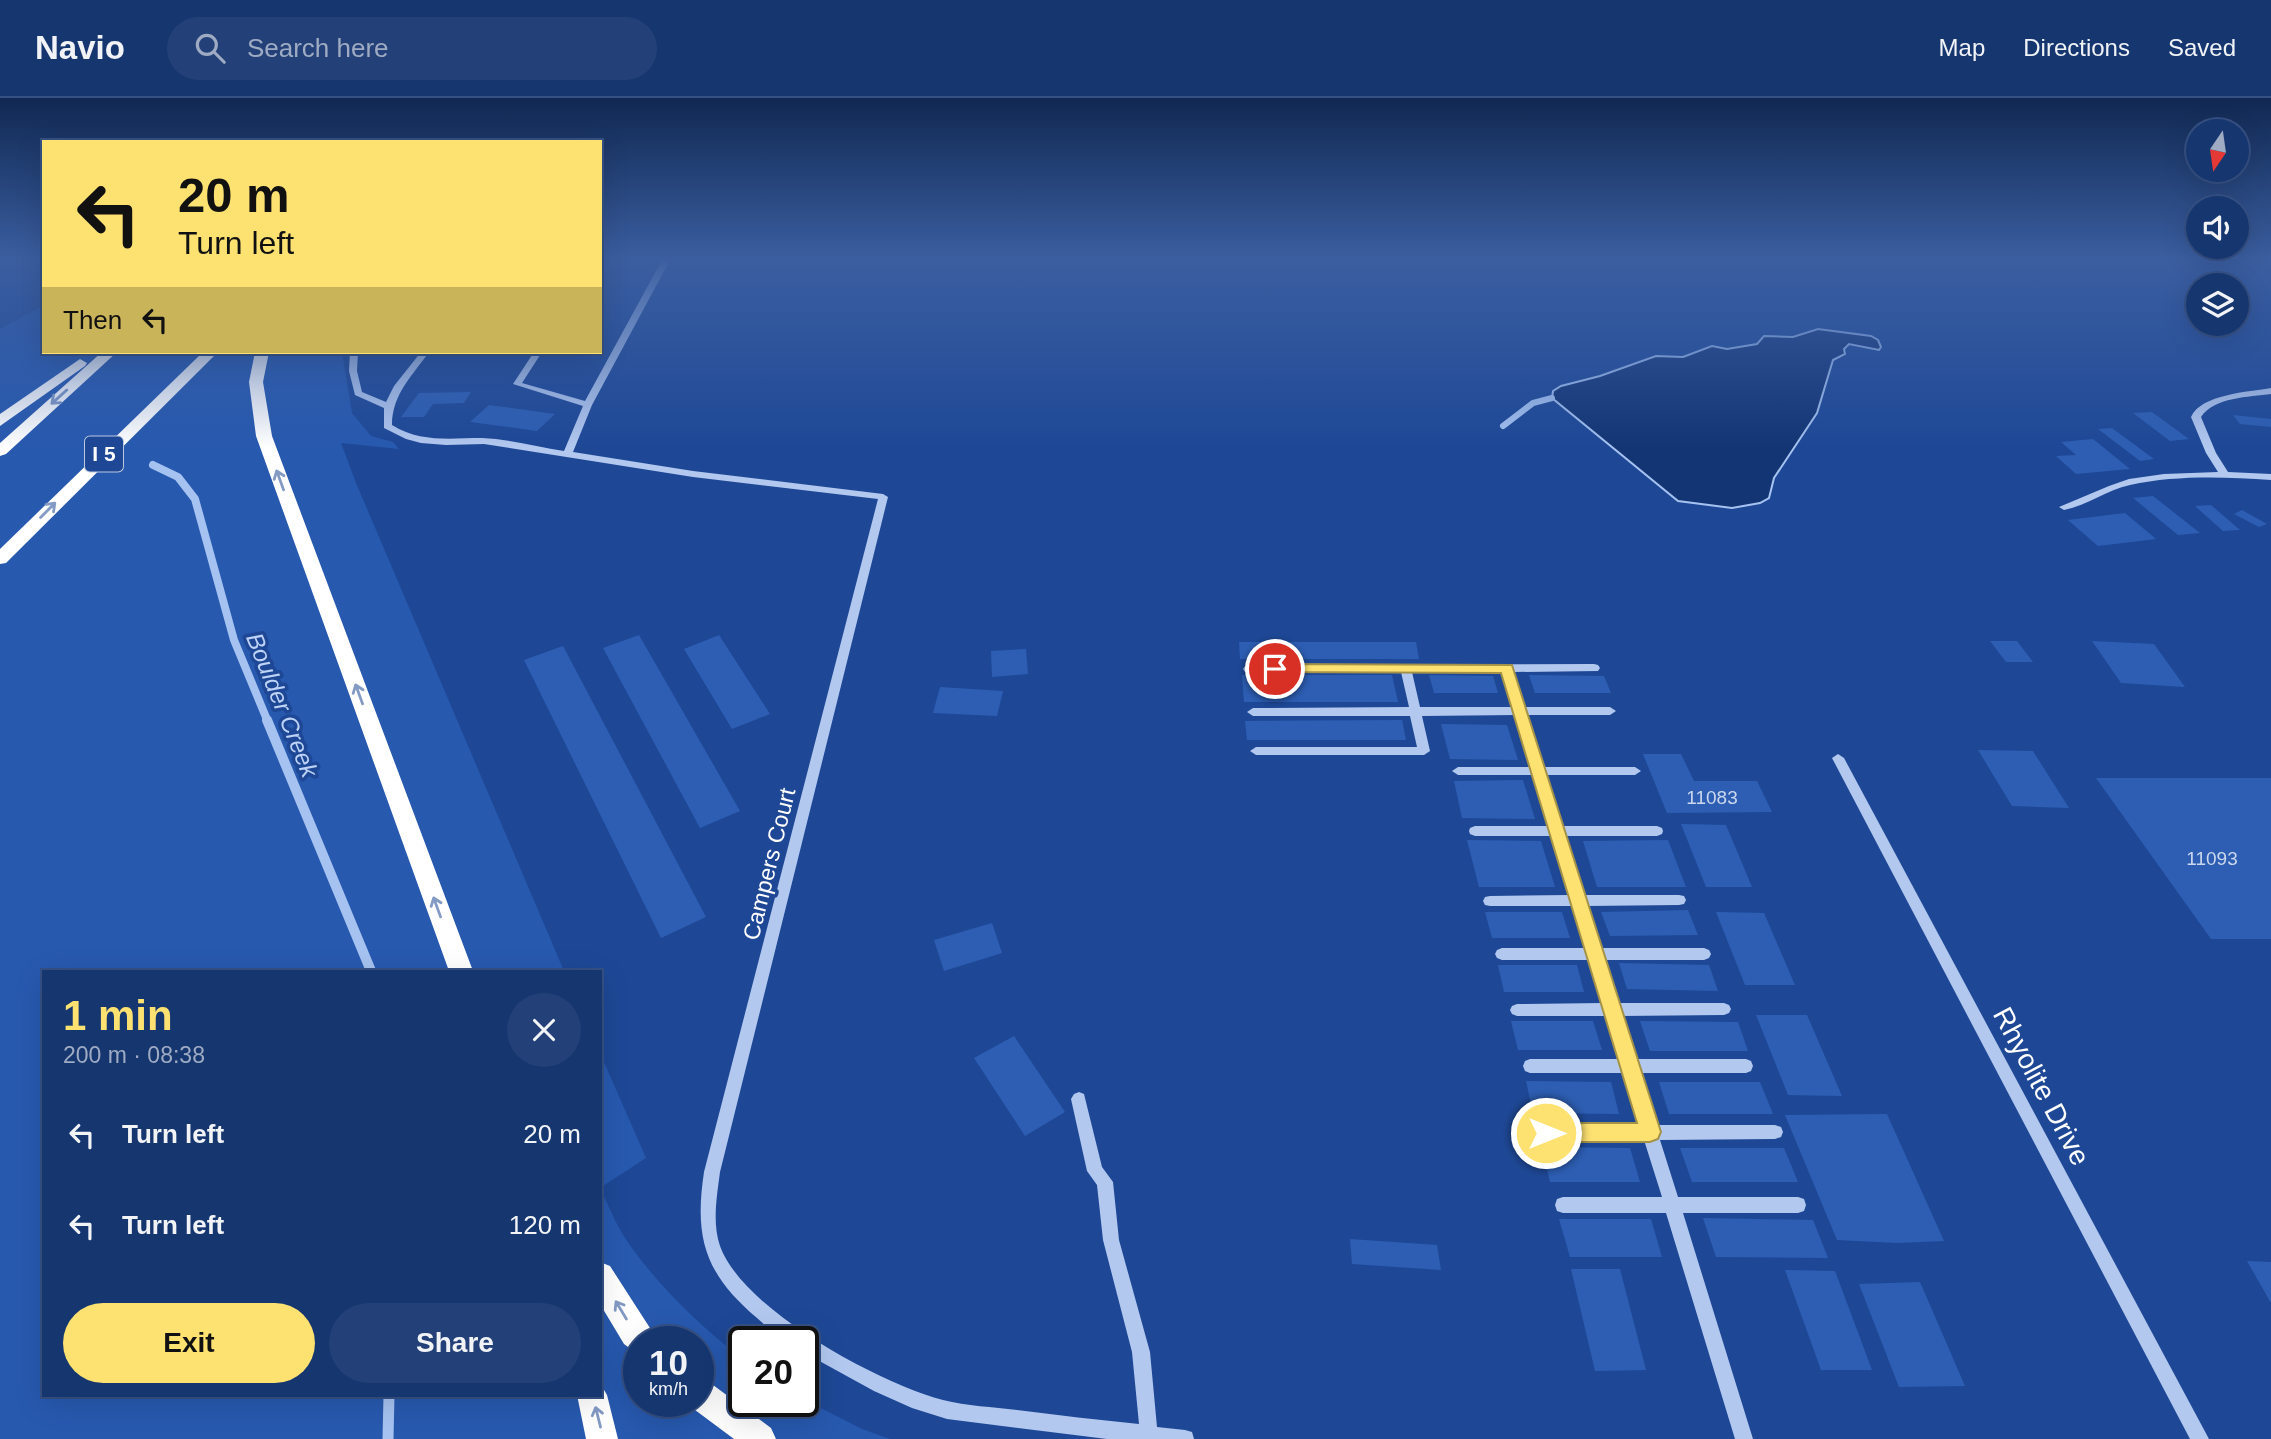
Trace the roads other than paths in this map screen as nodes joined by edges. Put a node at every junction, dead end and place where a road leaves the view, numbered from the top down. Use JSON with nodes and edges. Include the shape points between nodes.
{"nodes":[{"id":1,"x":632,"y":323,"type":"edge"},
{"id":2,"x":93,"y":354,"type":"edge"},
{"id":3,"x":108,"y":354,"type":"edge"},
{"id":4,"x":209,"y":354,"type":"edge"},
{"id":5,"x":262,"y":354,"type":"edge"},
{"id":6,"x":354,"y":354,"type":"edge"},
{"id":7,"x":424,"y":354,"type":"edge"},
{"id":8,"x":537,"y":354,"type":"edge"},
{"id":9,"x":2271,"y":391,"type":"edge"},
{"id":10,"x":588,"y":405,"type":"junction"},
{"id":11,"x":388,"y":406,"type":"junction"},
{"id":12,"x":0,"y":421,"type":"edge"},
{"id":13,"x":0,"y":451,"type":"edge"},
{"id":14,"x":568,"y":453,"type":"junction"},
{"id":15,"x":2224,"y":474,"type":"junction"},
{"id":16,"x":2271,"y":477,"type":"edge"},
{"id":17,"x":2064,"y":507,"type":"dead end"},
{"id":18,"x":0,"y":559,"type":"edge"},
{"id":19,"x":1406,"y":668,"type":"junction"},
{"id":20,"x":1507,"y":668,"type":"junction"},
{"id":21,"x":1594,"y":668,"type":"dead end"},
{"id":22,"x":1249,"y":669,"type":"dead end"},
{"id":23,"x":1521,"y":711,"type":"junction"},
{"id":24,"x":1610,"y":711,"type":"dead end"},
{"id":25,"x":1253,"y":712,"type":"dead end"},
{"id":26,"x":1415,"y":712,"type":"junction"},
{"id":27,"x":1256,"y":751,"type":"dead end"},
{"id":28,"x":1838,"y":758,"type":"dead end"},
{"id":29,"x":1458,"y":771,"type":"dead end"},
{"id":30,"x":1539,"y":771,"type":"junction"},
{"id":31,"x":1635,"y":771,"type":"dead end"},
{"id":32,"x":1475,"y":831,"type":"dead end"},
{"id":33,"x":1557,"y":831,"type":"junction"},
{"id":34,"x":1657,"y":831,"type":"dead end"},
{"id":35,"x":1679,"y":900,"type":"dead end"},
{"id":36,"x":1490,"y":901,"type":"dead end"},
{"id":37,"x":1579,"y":901,"type":"junction"},
{"id":38,"x":1502,"y":954,"type":"dead end"},
{"id":39,"x":1595,"y":954,"type":"junction"},
{"id":40,"x":1704,"y":954,"type":"dead end"},
{"id":41,"x":461,"y":970,"type":"edge"},
{"id":42,"x":1724,"y":1009,"type":"dead end"},
{"id":43,"x":1517,"y":1010,"type":"dead end"},
{"id":44,"x":1612,"y":1010,"type":"junction"},
{"id":45,"x":1530,"y":1066,"type":"dead end"},
{"id":46,"x":1630,"y":1066,"type":"junction"},
{"id":47,"x":1746,"y":1066,"type":"dead end"},
{"id":48,"x":1079,"y":1099,"type":"dead end"},
{"id":49,"x":1650,"y":1132,"type":"junction"},
{"id":50,"x":1775,"y":1132,"type":"dead end"},
{"id":51,"x":1546,"y":1133,"type":"dead end"},
{"id":52,"x":1563,"y":1205,"type":"dead end"},
{"id":53,"x":1672,"y":1205,"type":"junction"},
{"id":54,"x":1798,"y":1205,"type":"dead end"},
{"id":55,"x":711,"y":1243,"type":"joint"},
{"id":56,"x":602,"y":1279,"type":"edge"},
{"id":57,"x":631,"y":1326,"type":"edge"},
{"id":58,"x":592,"y":1397,"type":"edge"},
{"id":59,"x":714,"y":1405,"type":"edge"},
{"id":60,"x":1149,"y":1436,"type":"junction"},
{"id":61,"x":603,"y":1439,"type":"edge"},
{"id":62,"x":760,"y":1439,"type":"edge"},
{"id":63,"x":1185,"y":1439,"type":"edge"},
{"id":64,"x":1744,"y":1439,"type":"edge"},
{"id":65,"x":2200,"y":1439,"type":"edge"}],
"edges":[{"from":1,"to":10,"type":"street"},
{"from":2,"to":12,"type":"highway"},
{"from":3,"to":13,"type":"highway","one_way":true},
{"from":18,"to":4,"type":"highway","number":"I 5","one_way":true},
{"from":41,"to":5,"type":"highway","one_way":true,"via":[[264,436],[256,382]]},
{"from":6,"to":11,"type":"street","via":[[358,393]]},
{"from":7,"to":11,"type":"street"},
{"from":8,"to":10,"type":"street","via":[[517,384]]},
{"from":9,"to":15,"type":"street","via":[[2219,400],[2198,412],[2211,453]]},
{"from":10,"to":14,"type":"street"},
{"from":11,"to":14,"type":"street","via":[[387,426],[415,439],[484,441]]},
{"from":14,"to":55,"type":"street","name":"Campers Court","via":[[693,474],[883,497],[712,1172],[708,1207]]},
{"from":15,"to":16,"type":"street"},
{"from":15,"to":17,"type":"street","via":[[2128,482],[2082,505]]},
{"from":19,"to":20,"type":"street"},
{"from":19,"to":22,"type":"street"},
{"from":19,"to":26,"type":"street"},
{"from":20,"to":21,"type":"street"},
{"from":20,"to":23,"type":"street"},
{"from":23,"to":24,"type":"street"},
{"from":23,"to":26,"type":"street"},
{"from":23,"to":30,"type":"street"},
{"from":25,"to":26,"type":"street"},
{"from":26,"to":27,"type":"street","via":[[1424,751]]},
{"from":28,"to":65,"type":"street","name":"Rhyolite Drive"},
{"from":29,"to":30,"type":"street"},
{"from":30,"to":31,"type":"street"},
{"from":30,"to":33,"type":"street"},
{"from":32,"to":33,"type":"street"},
{"from":33,"to":34,"type":"street"},
{"from":33,"to":37,"type":"street"},
{"from":35,"to":37,"type":"street"},
{"from":36,"to":37,"type":"street"},
{"from":37,"to":39,"type":"street"},
{"from":38,"to":39,"type":"street"},
{"from":39,"to":40,"type":"street"},
{"from":39,"to":44,"type":"street"},
{"from":42,"to":44,"type":"street"},
{"from":43,"to":44,"type":"street"},
{"from":44,"to":46,"type":"street"},
{"from":45,"to":46,"type":"street"},
{"from":46,"to":47,"type":"street"},
{"from":46,"to":49,"type":"street"},
{"from":48,"to":60,"type":"street","via":[[1095,1171],[1105,1182],[1111,1240],[1141,1352]]},
{"from":49,"to":50,"type":"street"},
{"from":49,"to":51,"type":"street"},
{"from":49,"to":53,"type":"street"},
{"from":52,"to":53,"type":"street"},
{"from":53,"to":54,"type":"street"},
{"from":53,"to":64,"type":"street"},
{"from":55,"to":60,"type":"street","via":[[734,1285],[776,1323],[848,1369],[891,1388],[939,1408]]},
{"from":57,"to":56,"type":"highway","one_way":true},
{"from":61,"to":58,"type":"highway","one_way":true},
{"from":59,"to":62,"type":"highway"},
{"from":60,"to":63,"type":"street"}]}
